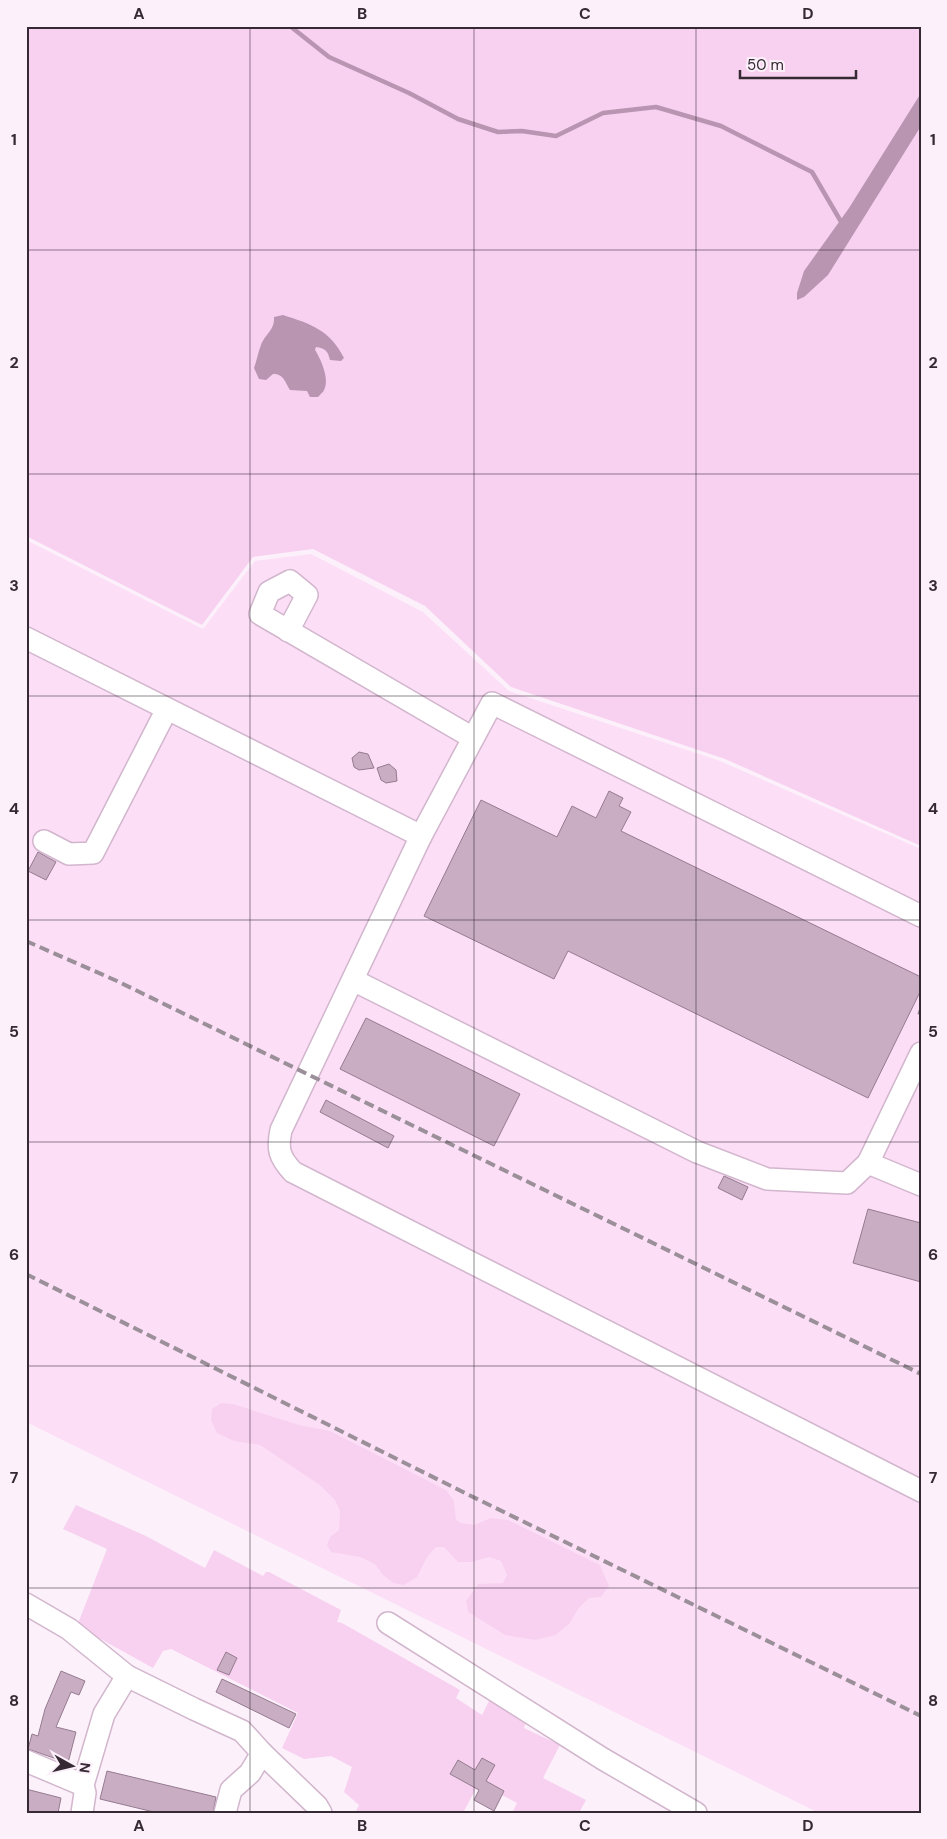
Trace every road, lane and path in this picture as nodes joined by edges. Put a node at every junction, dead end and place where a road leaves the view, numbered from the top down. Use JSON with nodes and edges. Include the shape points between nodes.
{"nodes":[{"id":1,"x":288,"y":631,"type":"dead end"},
{"id":2,"x":26,"y":638,"type":"edge"},
{"id":3,"x":167,"y":709,"type":"junction"},
{"id":4,"x":473,"y":738,"type":"junction"},
{"id":5,"x":421,"y":836,"type":"junction"},
{"id":6,"x":44,"y":841,"type":"dead end"},
{"id":7,"x":921,"y":916,"type":"edge"},
{"id":8,"x":352,"y":980,"type":"junction"},
{"id":9,"x":921,"y":1054,"type":"edge"},
{"id":10,"x":868,"y":1163,"type":"junction"},
{"id":11,"x":921,"y":1185,"type":"edge"},
{"id":12,"x":921,"y":1491,"type":"edge"},
{"id":13,"x":26,"y":1604,"type":"edge"},
{"id":14,"x":388,"y":1623,"type":"dead end"},
{"id":15,"x":127,"y":1676,"type":"junction"},
{"id":16,"x":262,"y":1753,"type":"junction"},
{"id":17,"x":26,"y":1761,"type":"edge"},
{"id":18,"x":83,"y":1785,"type":"junction"},
{"id":19,"x":82,"y":1813,"type":"edge"},
{"id":20,"x":225,"y":1813,"type":"edge"},
{"id":21,"x":321,"y":1813,"type":"edge"},
{"id":22,"x":696,"y":1813,"type":"edge"}],
"edges":[{"from":1,"to":4,"type":"street"},
{"from":2,"to":3,"type":"street"},
{"from":3,"to":5,"type":"street"},
{"from":3,"to":6,"type":"street","via":[[93,853],[69,854]]},
{"from":4,"to":5,"type":"street"},
{"from":4,"to":7,"type":"street","via":[[492,703]]},
{"from":5,"to":8,"type":"street"},
{"from":8,"to":10,"type":"street","via":[[697,1152],[767,1179],[848,1184]]},
{"from":8,"to":12,"type":"street","via":[[281,1130],[280,1153],[293,1172]]},
{"from":9,"to":10,"type":"street"},
{"from":10,"to":11,"type":"street"},
{"from":13,"to":15,"type":"street","via":[[69,1629]]},
{"from":14,"to":22,"type":"street","via":[[603,1759]]},
{"from":15,"to":16,"type":"street","via":[[242,1730]]},
{"from":15,"to":18,"type":"street","via":[[104,1714]]},
{"from":16,"to":20,"type":"street","via":[[250,1774],[231,1790]]},
{"from":16,"to":21,"type":"street"},
{"from":17,"to":18,"type":"street"},
{"from":18,"to":19,"type":"street","via":[[86,1793]]}]}
